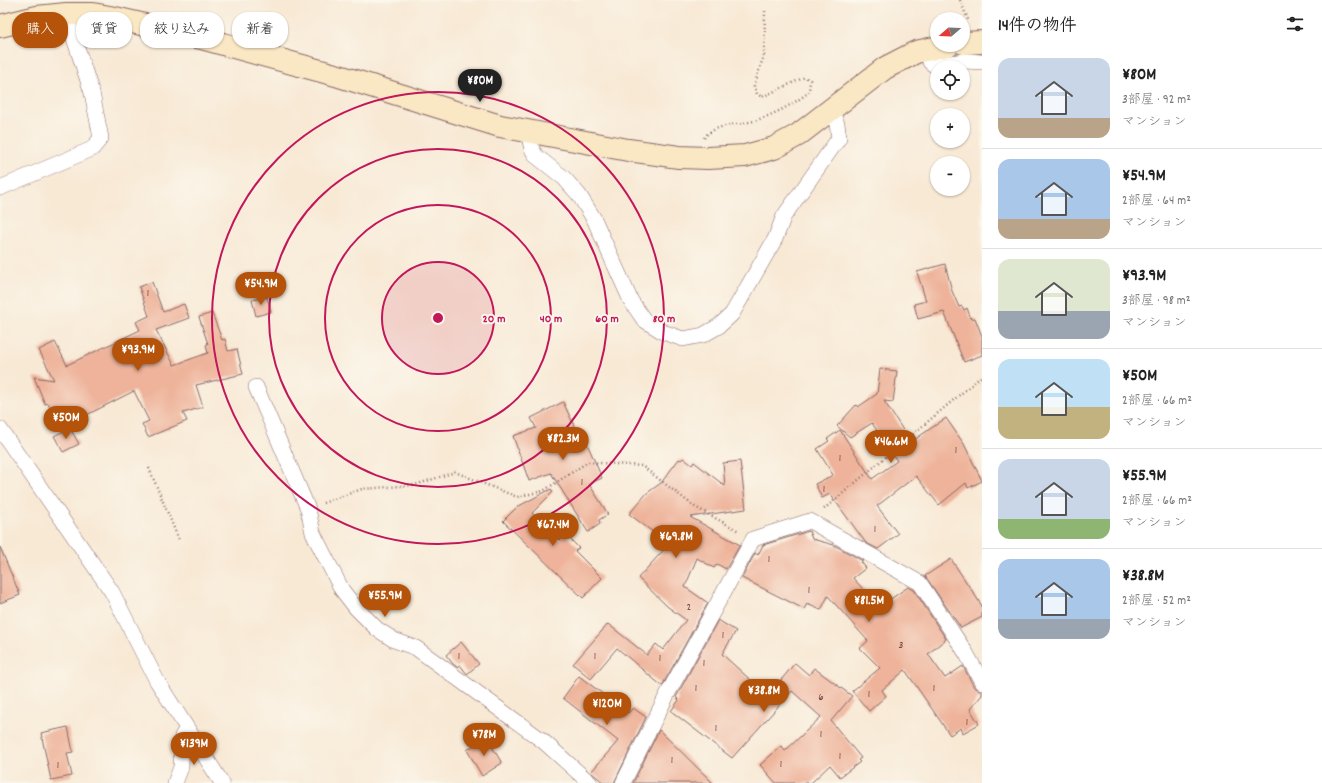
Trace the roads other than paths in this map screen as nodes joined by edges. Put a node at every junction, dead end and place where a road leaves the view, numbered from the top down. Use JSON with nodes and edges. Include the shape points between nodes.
{"nodes":[{"id":1,"x":68,"y":14,"type":"edge"},
{"id":2,"x":68,"y":20,"type":"edge"},
{"id":3,"x":12,"y":23,"type":"edge"},
{"id":4,"x":0,"y":26,"type":"edge"},
{"id":5,"x":982,"y":42,"type":"edge"},
{"id":6,"x":970,"y":43,"type":"edge"},
{"id":7,"x":930,"y":49,"type":"edge"},
{"id":8,"x":927,"y":50,"type":"junction"},
{"id":9,"x":982,"y":62,"type":"edge"},
{"id":10,"x":831,"y":110,"type":"junction"},
{"id":11,"x":528,"y":133,"type":"junction"},
{"id":12,"x":0,"y":188,"type":"edge"},
{"id":13,"x":256,"y":387,"type":"dead end"},
{"id":14,"x":0,"y":429,"type":"edge"},
{"id":15,"x":982,"y":682,"type":"edge"},
{"id":16,"x":189,"y":731,"type":"junction"},
{"id":17,"x":175,"y":783,"type":"edge"},
{"id":18,"x":222,"y":783,"type":"edge"},
{"id":19,"x":590,"y":783,"type":"edge"},
{"id":20,"x":623,"y":783,"type":"edge"}],
"edges":[{"from":1,"to":11,"type":"street","via":[[93,14],[156,27],[339,76]]},
{"from":2,"to":12,"type":"street","via":[[92,93],[100,138],[92,149]]},
{"from":3,"to":4,"type":"street"},
{"from":5,"to":6,"type":"street"},
{"from":7,"to":8,"type":"street"},
{"from":8,"to":9,"type":"street","via":[[930,62],[934,65]]},
{"from":8,"to":10,"type":"street","via":[[898,60],[885,68],[857,87]]},
{"from":10,"to":11,"type":"street","via":[[798,135],[774,148],[745,156],[694,158]]},
{"from":10,"to":11,"type":"street","via":[[839,138],[784,216],[775,239],[732,314],[719,326],[703,335],[683,339],[663,332],[644,320],[631,301],[594,219],[579,195],[564,178],[536,156]]},
{"from":13,"to":19,"type":"street","via":[[308,509],[313,533],[332,573],[356,608],[377,629],[394,640],[416,648],[542,741]]},
{"from":14,"to":16,"type":"street","via":[[112,592],[157,681]]},
{"from":15,"to":20,"type":"street","via":[[920,583],[810,521],[753,539],[668,693]]},
{"from":16,"to":17,"type":"street","via":[[182,736],[181,767]]},
{"from":16,"to":18,"type":"street"}]}
